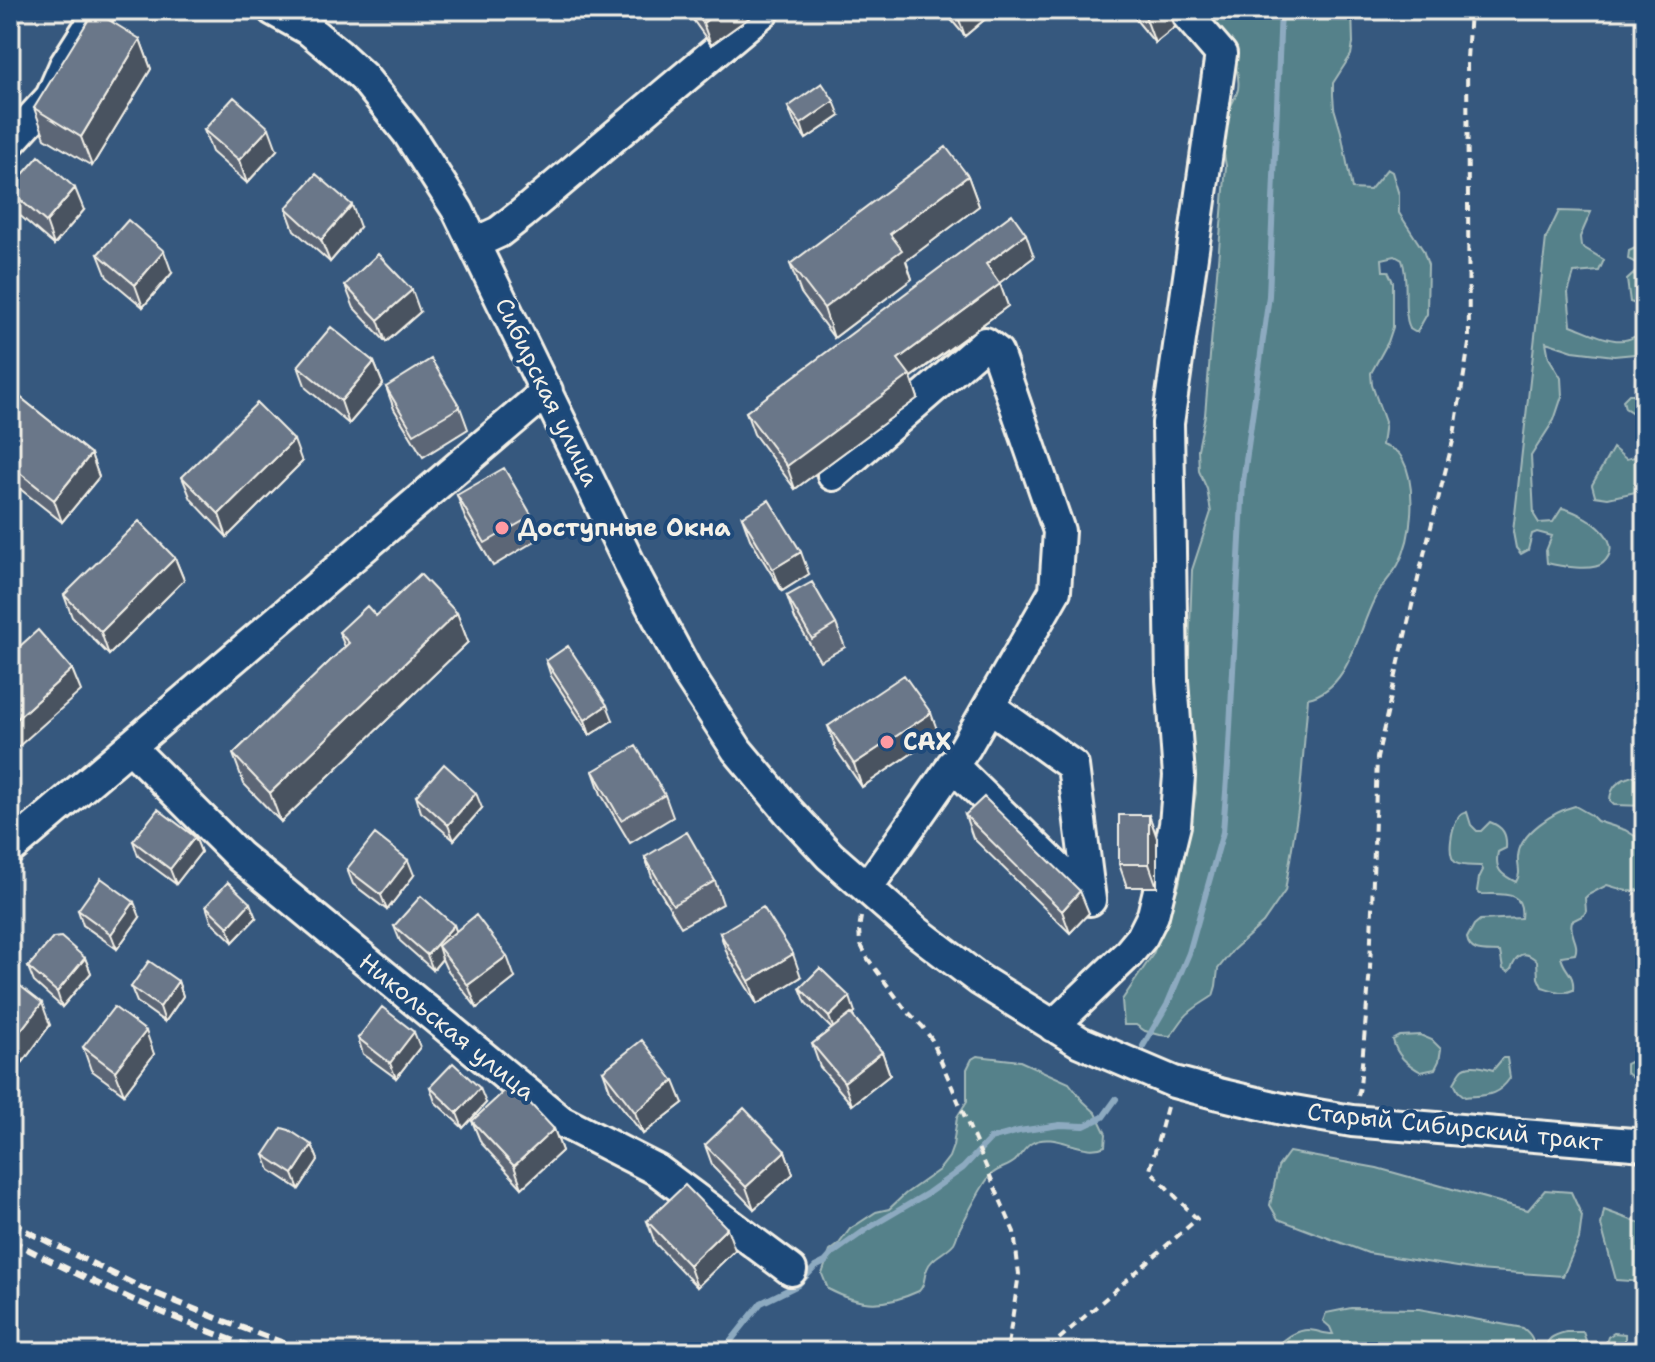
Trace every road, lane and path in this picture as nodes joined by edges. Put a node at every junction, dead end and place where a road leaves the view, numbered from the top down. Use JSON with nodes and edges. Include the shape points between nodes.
{"nodes":[{"id":1,"x":100,"y":10,"type":"edge"},
{"id":2,"x":273,"y":10,"type":"edge"},
{"id":3,"x":765,"y":10,"type":"edge"},
{"id":4,"x":1183,"y":10,"type":"edge"},
{"id":5,"x":1470,"y":10,"type":"edge"},
{"id":6,"x":10,"y":142,"type":"edge"},
{"id":7,"x":475,"y":243,"type":"junction"},
{"id":8,"x":547,"y":391,"type":"junction"},
{"id":9,"x":833,"y":475,"type":"dead end"},
{"id":10,"x":989,"y":706,"type":"junction"},
{"id":11,"x":130,"y":747,"type":"junction"},
{"id":12,"x":952,"y":765,"type":"junction"},
{"id":13,"x":10,"y":849,"type":"edge"},
{"id":14,"x":867,"y":888,"type":"junction"},
{"id":15,"x":1053,"y":1026,"type":"junction"},
{"id":16,"x":1174,"y":1082,"type":"junction"},
{"id":17,"x":1219,"y":1094,"type":"joint"},
{"id":18,"x":1352,"y":1121,"type":"junction"},
{"id":19,"x":1645,"y":1145,"type":"edge"},
{"id":20,"x":791,"y":1270,"type":"dead end"},
{"id":21,"x":1007,"y":1352,"type":"edge"},
{"id":22,"x":1054,"y":1352,"type":"edge"}],
"edges":[{"from":1,"to":6,"type":"street","via":[[51,97]]},
{"from":2,"to":7,"type":"street","name":"Сибирская улица","via":[[309,30],[364,78],[408,133]]},
{"from":3,"to":7,"type":"street","via":[[522,214]]},
{"from":4,"to":15,"type":"street","via":[[1221,54],[1168,423],[1172,680],[1179,776],[1175,825],[1153,915],[1142,937]]},
{"from":5,"to":18,"type":"path","via":[[1469,344],[1453,441],[1377,758],[1370,969]]},
{"from":7,"to":8,"type":"street","name":"Сибирская улица"},
{"from":8,"to":11,"type":"street"},
{"from":8,"to":14,"type":"street","name":"Сибирская улица","via":[[689,676],[737,750],[788,811]]},
{"from":9,"to":10,"type":"street","via":[[985,343],[997,352],[1059,531],[1055,591]]},
{"from":10,"to":12,"type":"street"},
{"from":10,"to":12,"type":"street","via":[[1073,766],[1090,900]]},
{"from":11,"to":13,"type":"street"},
{"from":11,"to":20,"type":"street","name":"Никольская улица","via":[[239,856],[561,1121],[657,1170]]},
{"from":12,"to":14,"type":"street"},
{"from":14,"to":15,"type":"street","name":"Сибирская улица","via":[[980,980]]},
{"from":14,"to":21,"type":"path","via":[[860,943],[932,1040],[1014,1232],[1017,1297]]},
{"from":15,"to":16,"type":"street","name":"Сибирская улица"},
{"from":16,"to":17,"type":"street","name":"Сибирская улица"},
{"from":16,"to":22,"type":"path","via":[[1150,1170],[1197,1219],[1059,1339]]},
{"from":17,"to":18,"type":"street","name":"Старый Сибирский тракт"},
{"from":18,"to":19,"type":"street","name":"Старый Сибирский тракт"}]}
